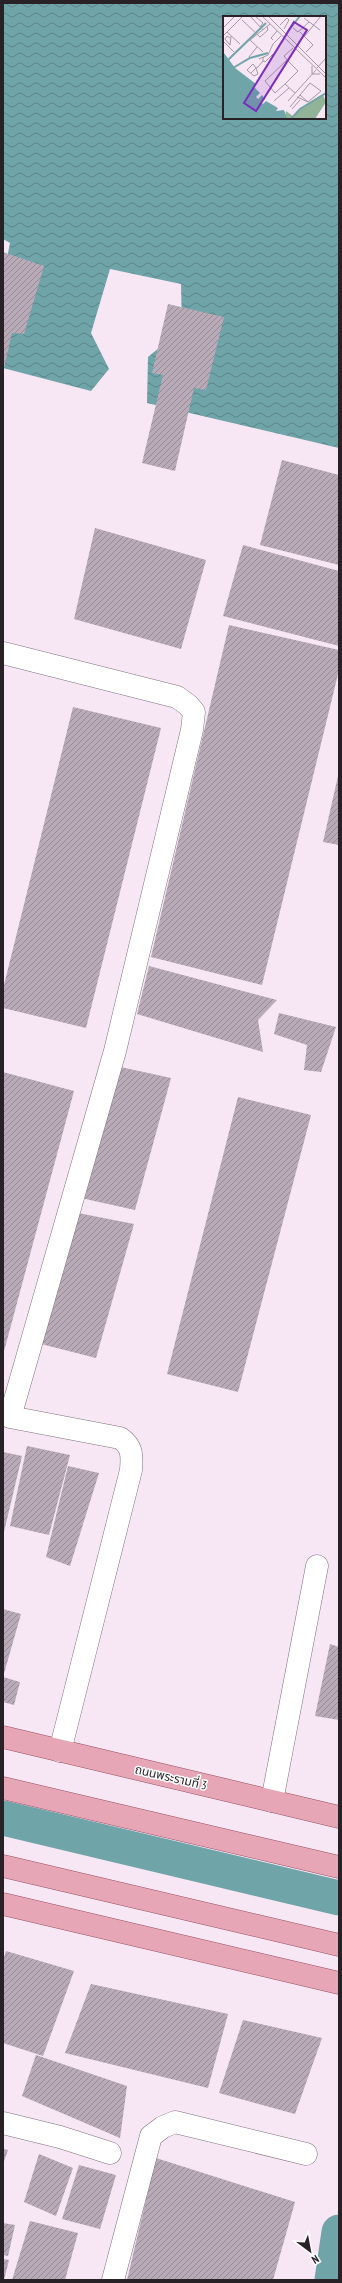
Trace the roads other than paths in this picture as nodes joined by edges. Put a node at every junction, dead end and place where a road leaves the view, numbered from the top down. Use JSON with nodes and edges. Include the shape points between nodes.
{"nodes":[{"id":1,"x":3,"y":653,"type":"edge"},
{"id":2,"x":6,"y":1416,"type":"edge"},
{"id":3,"x":317,"y":1566,"type":"dead end"},
{"id":4,"x":3,"y":1737,"type":"edge"},
{"id":5,"x":60,"y":1751,"type":"junction"},
{"id":6,"x":3,"y":1788,"type":"edge"},
{"id":7,"x":272,"y":1801,"type":"junction"},
{"id":8,"x":339,"y":1817,"type":"edge"},
{"id":9,"x":3,"y":1866,"type":"edge"},
{"id":10,"x":339,"y":1867,"type":"edge"},
{"id":11,"x":3,"y":1904,"type":"edge"},
{"id":12,"x":339,"y":1945,"type":"edge"},
{"id":13,"x":339,"y":1983,"type":"edge"},
{"id":14,"x":3,"y":2123,"type":"edge"},
{"id":15,"x":110,"y":2153,"type":"dead end"},
{"id":16,"x":306,"y":2154,"type":"dead end"},
{"id":17,"x":113,"y":2280,"type":"edge"}],
"edges":[{"from":1,"to":2,"type":"street","via":[[177,697],[194,712],[115,1051]]},
{"from":2,"to":5,"type":"street","via":[[120,1438],[128,1444],[132,1453],[131,1470]]},
{"from":3,"to":7,"type":"street"},
{"from":4,"to":5,"type":"main road","name":"ถนนพระรามที่ 3"},
{"from":5,"to":7,"type":"main road","name":"ถนนพระรามที่ 3"},
{"from":6,"to":10,"type":"main road"},
{"from":7,"to":8,"type":"main road","name":"ถนนพระรามที่ 3"},
{"from":9,"to":12,"type":"main road"},
{"from":11,"to":13,"type":"main road"},
{"from":14,"to":15,"type":"street"},
{"from":16,"to":17,"type":"street","via":[[175,2122],[162,2127],[151,2136]]}]}
